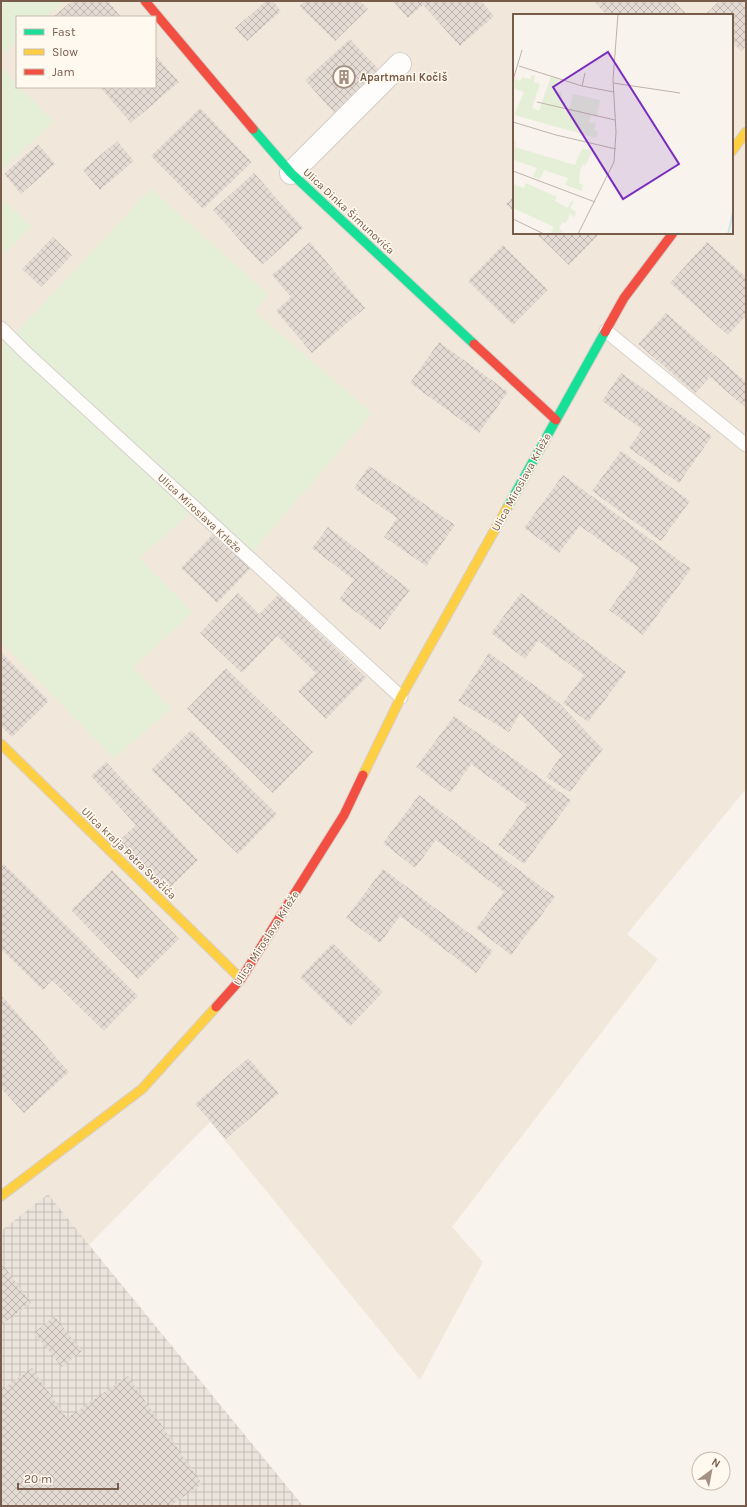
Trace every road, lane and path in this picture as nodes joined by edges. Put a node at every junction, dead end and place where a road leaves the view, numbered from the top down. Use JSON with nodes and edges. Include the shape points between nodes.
{"nodes":[{"id":1,"x":145,"y":1,"type":"edge"},
{"id":2,"x":400,"y":64,"type":"dead end"},
{"id":3,"x":746,"y":132,"type":"edge"},
{"id":4,"x":733,"y":150,"type":"edge"},
{"id":5,"x":291,"y":173,"type":"junction"},
{"id":6,"x":672,"y":234,"type":"edge"},
{"id":7,"x":1,"y":328,"type":"edge"},
{"id":8,"x":606,"y":331,"type":"junction"},
{"id":9,"x":556,"y":420,"type":"junction"},
{"id":10,"x":746,"y":445,"type":"edge"},
{"id":11,"x":401,"y":697,"type":"junction"},
{"id":12,"x":1,"y":744,"type":"edge"},
{"id":13,"x":241,"y":979,"type":"junction"},
{"id":14,"x":1,"y":1196,"type":"edge"}],
"edges":[{"from":1,"to":5,"type":"main road","name":"Ulica Dinka Šimunovića"},
{"from":2,"to":5,"type":"street"},
{"from":3,"to":4,"type":"main road"},
{"from":5,"to":9,"type":"main road","name":"Ulica Dinka Šimunovića"},
{"from":6,"to":8,"type":"main road","name":"Ulica Miroslava Krleže","via":[[624,298]]},
{"from":7,"to":11,"type":"lane","name":"Ulica Miroslava Krleže"},
{"from":8,"to":9,"type":"main road","name":"Ulica Miroslava Krleže"},
{"from":8,"to":10,"type":"lane"},
{"from":9,"to":11,"type":"main road","name":"Ulica Miroslava Krleže"},
{"from":11,"to":13,"type":"main road","name":"Ulica Miroslava Krleže","via":[[344,815]]},
{"from":12,"to":13,"type":"main road","name":"Ulica kralja Petra Svačića"},
{"from":13,"to":14,"type":"main road","name":"Ulica Miroslava Krleže","via":[[142,1089]]}]}
